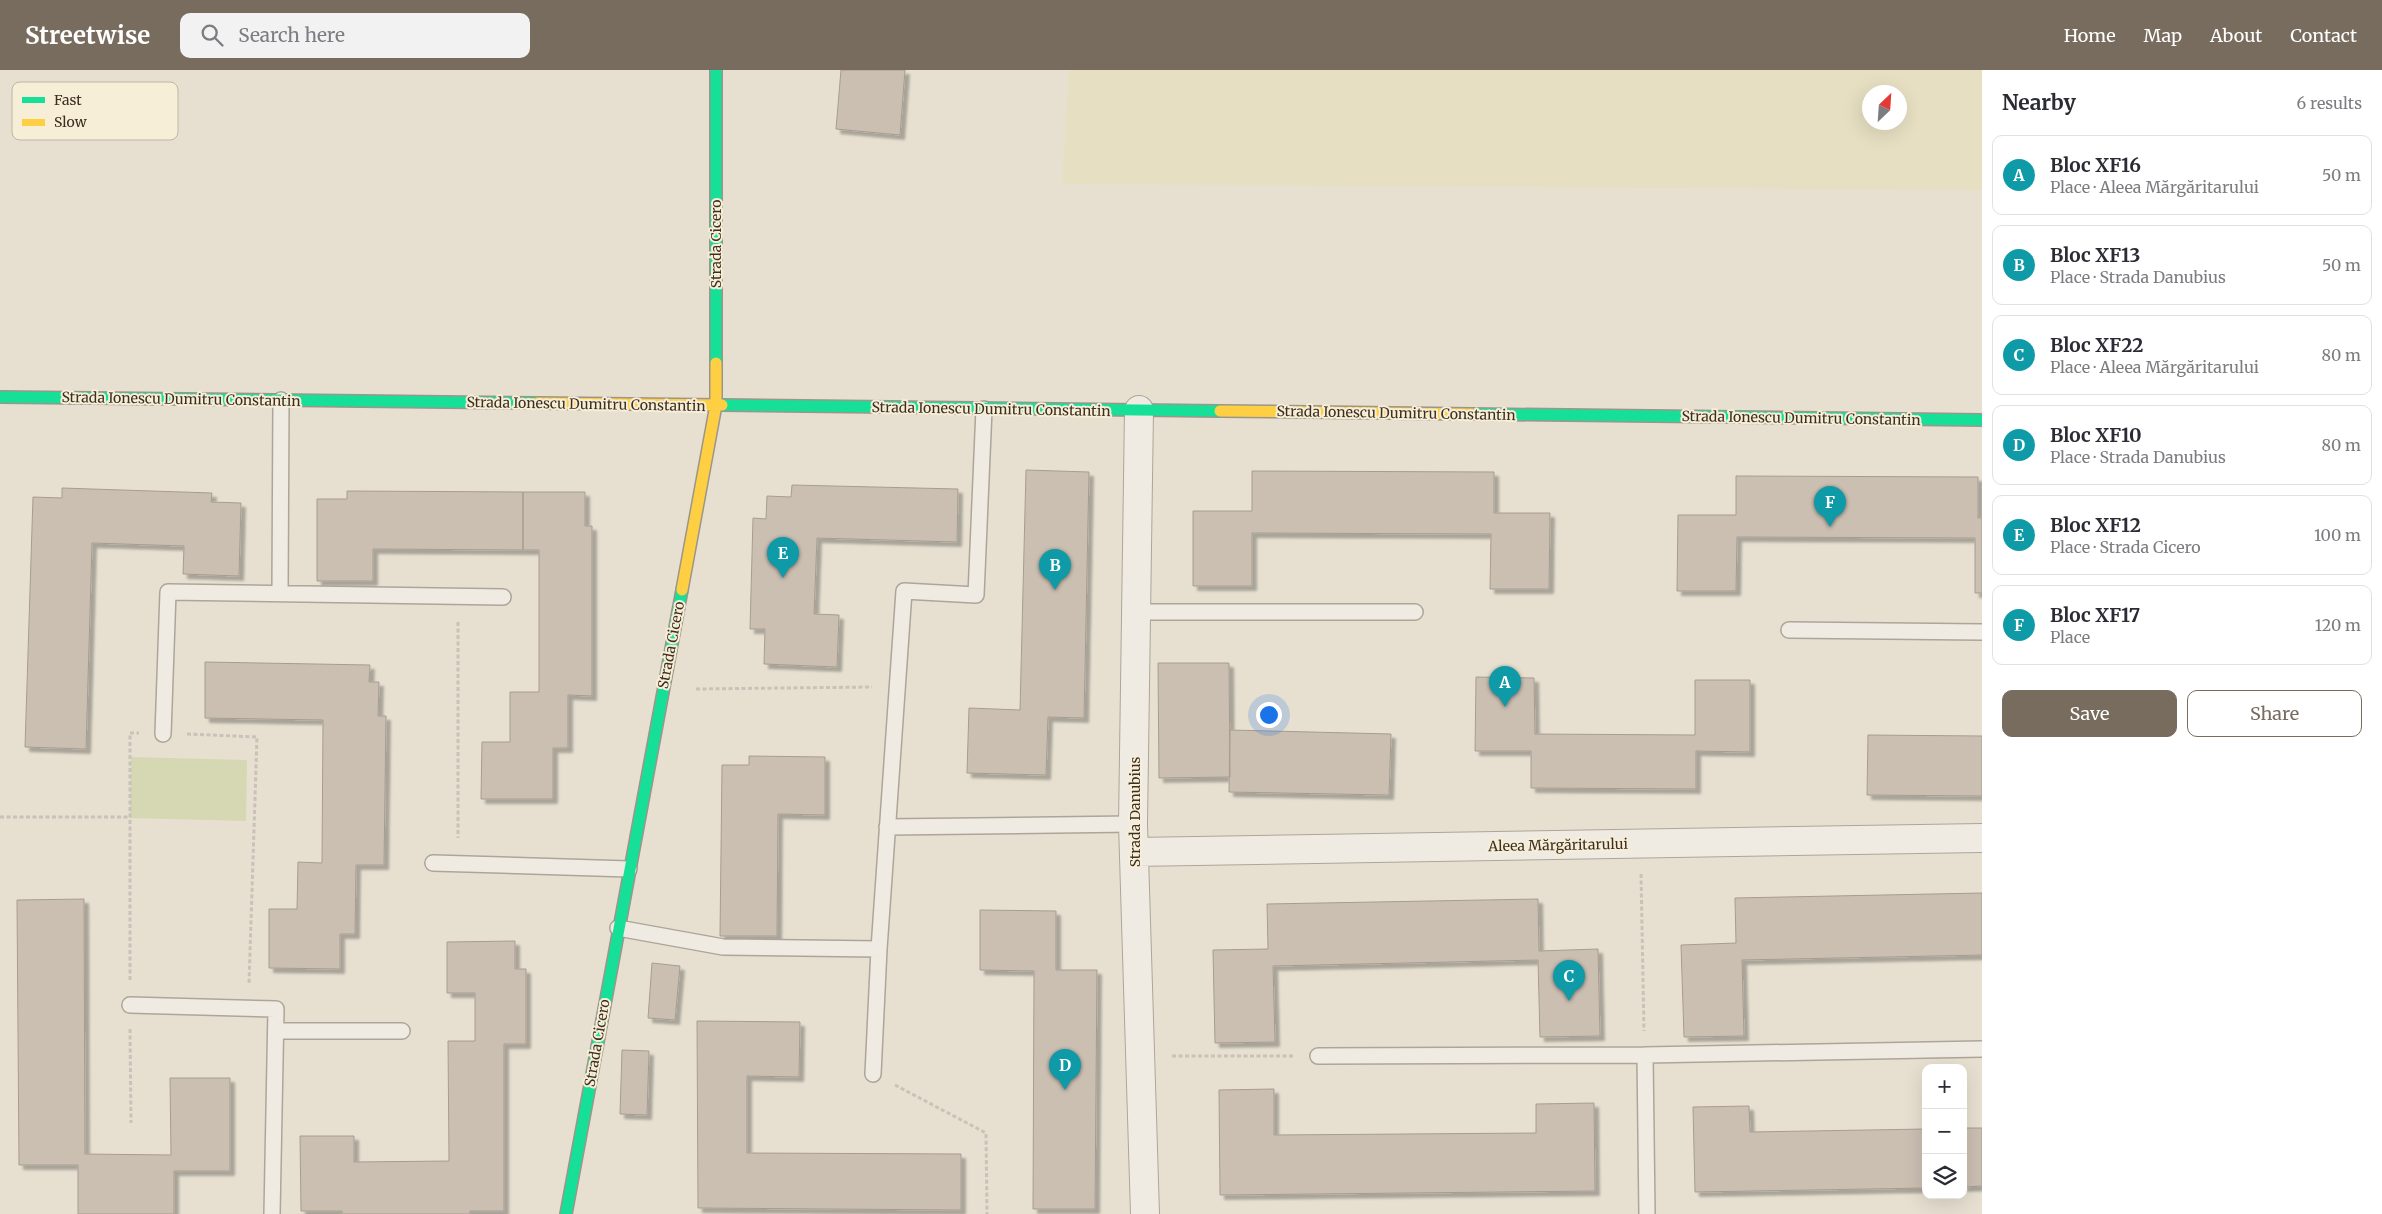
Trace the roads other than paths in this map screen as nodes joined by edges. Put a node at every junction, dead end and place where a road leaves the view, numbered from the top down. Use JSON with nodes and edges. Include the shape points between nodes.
{"nodes":[{"id":1,"x":716,"y":70,"type":"edge"},
{"id":2,"x":0,"y":397,"type":"edge"},
{"id":3,"x":281,"y":400,"type":"junction"},
{"id":4,"x":716,"y":405,"type":"junction"},
{"id":5,"x":984,"y":409,"type":"junction"},
{"id":6,"x":1139,"y":410,"type":"junction"},
{"id":7,"x":1982,"y":420,"type":"edge"},
{"id":8,"x":280,"y":594,"type":"junction"},
{"id":9,"x":503,"y":596,"type":"dead end"},
{"id":10,"x":1136,"y":612,"type":"junction"},
{"id":11,"x":1415,"y":612,"type":"dead end"},
{"id":12,"x":1789,"y":630,"type":"dead end"},
{"id":13,"x":1982,"y":632,"type":"edge"},
{"id":14,"x":164,"y":734,"type":"road end"},
{"id":15,"x":1133,"y":824,"type":"junction"},
{"id":16,"x":887,"y":827,"type":"junction"},
{"id":17,"x":1982,"y":838,"type":"edge"},
{"id":18,"x":1134,"y":852,"type":"junction"},
{"id":19,"x":433,"y":863,"type":"dead end"},
{"id":20,"x":629,"y":869,"type":"junction"},
{"id":21,"x":618,"y":928,"type":"junction"},
{"id":22,"x":879,"y":948,"type":"junction"},
{"id":23,"x":130,"y":1005,"type":"road end"},
{"id":24,"x":276,"y":1031,"type":"junction"},
{"id":25,"x":402,"y":1031,"type":"dead end"},
{"id":26,"x":1982,"y":1049,"type":"edge"},
{"id":27,"x":1645,"y":1055,"type":"junction"},
{"id":28,"x":1318,"y":1056,"type":"road end"},
{"id":29,"x":873,"y":1074,"type":"road end"},
{"id":30,"x":272,"y":1214,"type":"edge"},
{"id":31,"x":566,"y":1214,"type":"edge"},
{"id":32,"x":1144,"y":1214,"type":"edge"},
{"id":33,"x":1647,"y":1214,"type":"edge"}],
"edges":[{"from":1,"to":4,"type":"street","name":"Strada Cicero"},
{"from":2,"to":3,"type":"street","name":"Strada Ionescu Dumitru Constantin"},
{"from":3,"to":4,"type":"street","name":"Strada Ionescu Dumitru Constantin"},
{"from":3,"to":8,"type":"lane"},
{"from":4,"to":5,"type":"street","name":"Strada Ionescu Dumitru Constantin"},
{"from":4,"to":20,"type":"street","name":"Strada Cicero"},
{"from":5,"to":6,"type":"street","name":"Strada Ionescu Dumitru Constantin"},
{"from":5,"to":16,"type":"lane","via":[[976,595],[904,592]]},
{"from":6,"to":7,"type":"street","name":"Strada Ionescu Dumitru Constantin"},
{"from":6,"to":10,"type":"street","name":"Strada Danubius"},
{"from":8,"to":9,"type":"lane"},
{"from":8,"to":14,"type":"lane","via":[[168,592]]},
{"from":10,"to":11,"type":"lane"},
{"from":10,"to":15,"type":"street","name":"Strada Danubius"},
{"from":12,"to":13,"type":"lane"},
{"from":15,"to":16,"type":"lane"},
{"from":15,"to":18,"type":"street","name":"Strada Danubius"},
{"from":16,"to":22,"type":"lane"},
{"from":17,"to":18,"type":"street","name":"Aleea Mărgăritarului"},
{"from":18,"to":32,"type":"street","name":"Strada Danubius"},
{"from":19,"to":20,"type":"lane"},
{"from":20,"to":21,"type":"street","name":"Strada Cicero"},
{"from":21,"to":22,"type":"lane","via":[[723,947]]},
{"from":21,"to":31,"type":"street","name":"Strada Cicero"},
{"from":22,"to":29,"type":"lane"},
{"from":23,"to":24,"type":"lane","via":[[276,1009]]},
{"from":24,"to":25,"type":"lane"},
{"from":24,"to":30,"type":"lane"},
{"from":26,"to":27,"type":"lane"},
{"from":27,"to":28,"type":"lane"},
{"from":27,"to":33,"type":"lane"}]}
